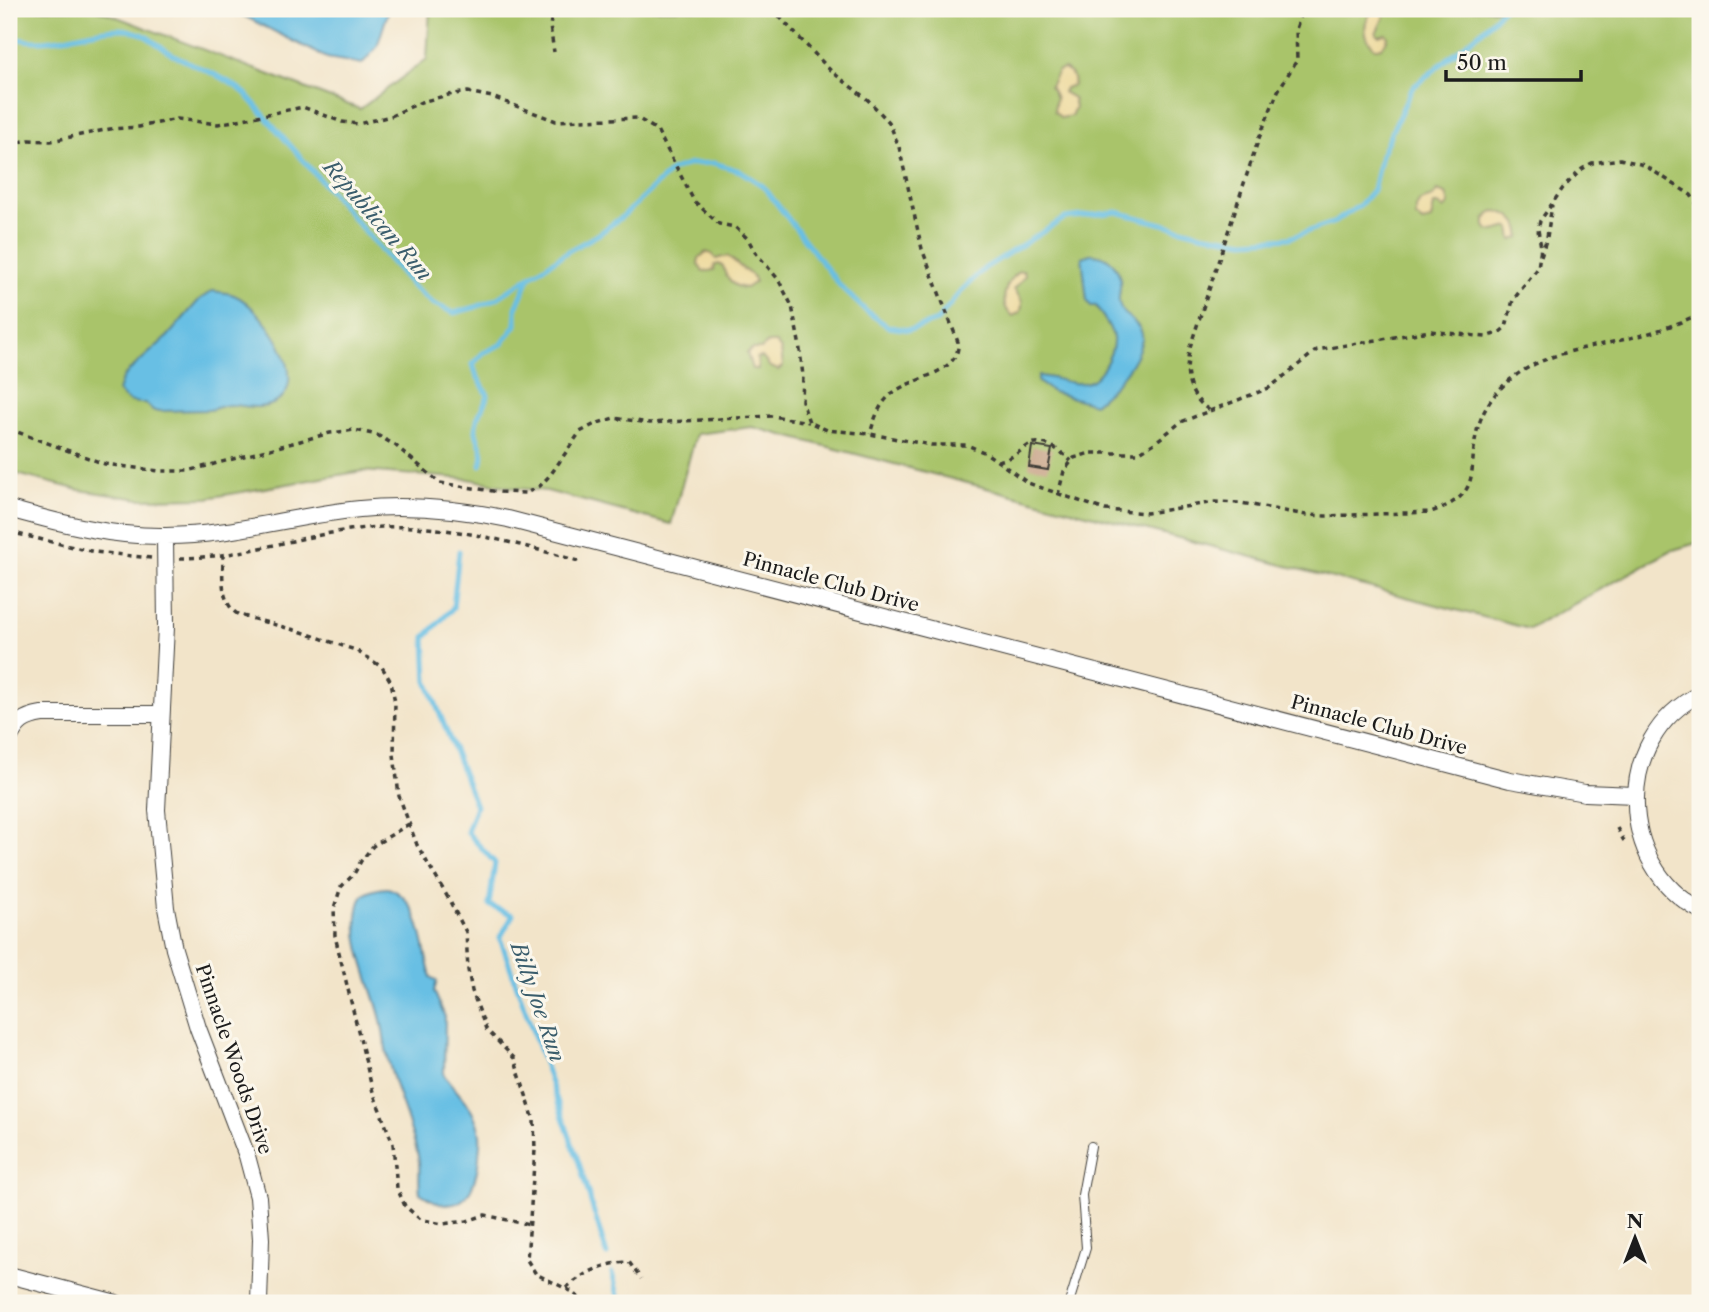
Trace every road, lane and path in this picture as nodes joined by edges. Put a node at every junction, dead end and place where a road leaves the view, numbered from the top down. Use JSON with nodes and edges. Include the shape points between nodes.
{"nodes":[{"id":1,"x":553,"y":9,"type":"edge"},
{"id":2,"x":772,"y":9,"type":"edge"},
{"id":3,"x":1303,"y":9,"type":"edge"},
{"id":4,"x":554,"y":52,"type":"dead end"},
{"id":5,"x":9,"y":144,"type":"edge"},
{"id":6,"x":1553,"y":203,"type":"junction"},
{"id":7,"x":1700,"y":209,"type":"edge"},
{"id":8,"x":1540,"y":257,"type":"junction"},
{"id":9,"x":1700,"y":314,"type":"edge"},
{"id":10,"x":1209,"y":410,"type":"junction"},
{"id":11,"x":809,"y":422,"type":"junction"},
{"id":12,"x":9,"y":429,"type":"edge"},
{"id":13,"x":870,"y":433,"type":"junction"},
{"id":14,"x":998,"y":461,"type":"junction"},
{"id":15,"x":1071,"y":461,"type":"junction"},
{"id":16,"x":1058,"y":495,"type":"junction"},
{"id":17,"x":9,"y":509,"type":"edge"},
{"id":18,"x":9,"y":532,"type":"edge"},
{"id":19,"x":166,"y":536,"type":"junction"},
{"id":20,"x":223,"y":554,"type":"junction"},
{"id":21,"x":166,"y":558,"type":"junction"},
{"id":22,"x":582,"y":562,"type":"dead end"},
{"id":23,"x":1700,"y":694,"type":"edge"},
{"id":24,"x":161,"y":714,"type":"junction"},
{"id":25,"x":9,"y":739,"type":"edge"},
{"id":26,"x":1635,"y":795,"type":"junction"},
{"id":27,"x":410,"y":824,"type":"junction"},
{"id":28,"x":1700,"y":910,"type":"edge"},
{"id":29,"x":1091,"y":1146,"type":"dead end"},
{"id":30,"x":530,"y":1225,"type":"junction"},
{"id":31,"x":9,"y":1275,"type":"edge"},
{"id":32,"x":641,"y":1279,"type":"dead end"},
{"id":33,"x":566,"y":1289,"type":"junction"},
{"id":34,"x":116,"y":1303,"type":"edge"},
{"id":35,"x":259,"y":1303,"type":"edge"},
{"id":36,"x":584,"y":1303,"type":"edge"},
{"id":37,"x":1069,"y":1303,"type":"edge"}],
"edges":[{"from":1,"to":4,"type":"path"},
{"from":2,"to":13,"type":"path","via":[[831,71],[889,122],[923,252],[958,348],[946,368],[887,398]]},
{"from":3,"to":10,"type":"path","via":[[1296,29],[1297,60],[1278,91],[1259,138],[1190,347],[1187,378],[1196,399]]},
{"from":5,"to":11,"type":"path","via":[[177,119],[229,123],[303,107],[358,124],[468,92],[556,121],[637,118],[657,130],[689,194],[719,224],[735,227],[748,239],[778,279],[792,306],[803,376],[802,401]]},
{"from":6,"to":7,"type":"path","via":[[1582,169],[1602,160],[1620,159],[1656,170],[1691,195]]},
{"from":6,"to":8,"type":"path"},
{"from":6,"to":8,"type":"path","via":[[1540,221]]},
{"from":8,"to":10,"type":"path","via":[[1538,268],[1513,300],[1506,327],[1500,332],[1486,337],[1430,331],[1325,347],[1269,387]]},
{"from":9,"to":16,"type":"path","via":[[1634,338],[1566,351],[1506,383],[1479,424],[1466,490],[1431,512],[1325,516],[1215,502],[1123,513]]},
{"from":10,"to":15,"type":"path","via":[[1181,422],[1138,453],[1090,453]]},
{"from":11,"to":12,"type":"path","via":[[772,416],[650,423],[614,418],[580,432],[551,474],[526,493],[440,483],[395,445],[355,430],[188,471],[105,464]]},
{"from":11,"to":13,"type":"path","via":[[827,430]]},
{"from":13,"to":14,"type":"path","via":[[931,445],[967,445]]},
{"from":14,"to":15,"type":"path","via":[[1035,444],[1056,449]]},
{"from":14,"to":16,"type":"path","via":[[1028,483]]},
{"from":15,"to":16,"type":"path"},
{"from":17,"to":19,"type":"street","name":"Pinnacle Club Drive","via":[[99,530]]},
{"from":18,"to":21,"type":"path","via":[[95,552]]},
{"from":19,"to":21,"type":"street","name":"Pinnacle Woods Drive"},
{"from":19,"to":26,"type":"street","name":"Pinnacle Club Drive","via":[[239,530],[360,509],[471,512],[1510,780],[1585,793]]},
{"from":20,"to":21,"type":"path"},
{"from":20,"to":22,"type":"path","via":[[365,528],[417,528],[455,530]]},
{"from":20,"to":27,"type":"path","via":[[225,601],[231,610],[355,650],[382,667],[395,702],[399,796]]},
{"from":21,"to":24,"type":"street","name":"Pinnacle Woods Drive"},
{"from":23,"to":26,"type":"street","via":[[1677,709],[1652,739],[1637,775]]},
{"from":24,"to":25,"type":"street","via":[[35,715],[16,725]]},
{"from":24,"to":35,"type":"street","name":"Pinnacle Woods Drive","via":[[156,810],[166,908],[198,1028],[258,1197]]},
{"from":26,"to":28,"type":"street","via":[[1638,829],[1653,867],[1679,896]]},
{"from":27,"to":30,"type":"path","via":[[466,932],[472,991],[486,1029],[514,1058],[522,1080],[534,1121],[536,1150]]},
{"from":27,"to":30,"type":"path","via":[[373,846],[341,887],[334,908],[335,936],[373,1092],[393,1144],[397,1188],[405,1206],[420,1219],[442,1224],[485,1215]]},
{"from":29,"to":37,"type":"lane","via":[[1082,1195],[1086,1248]]},
{"from":30,"to":33,"type":"path","via":[[527,1260],[536,1274]]},
{"from":31,"to":34,"type":"street"},
{"from":32,"to":33,"type":"path","via":[[629,1262],[613,1263],[583,1274]]},
{"from":33,"to":36,"type":"path"}]}
